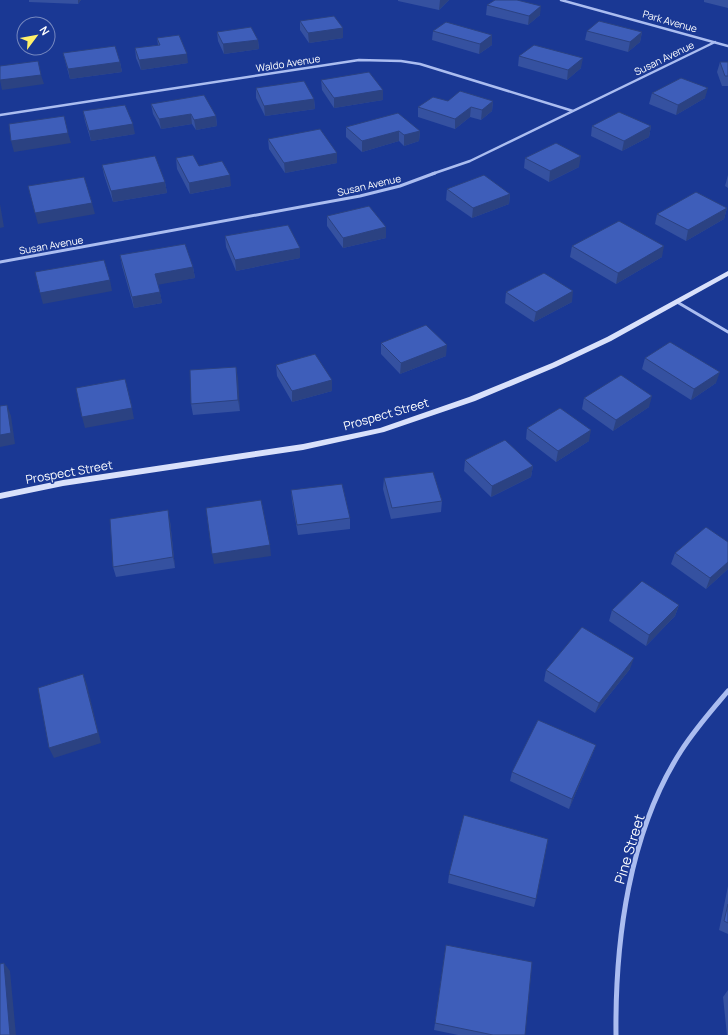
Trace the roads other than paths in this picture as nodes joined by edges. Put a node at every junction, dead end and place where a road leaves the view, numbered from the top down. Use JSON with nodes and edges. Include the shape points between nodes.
{"nodes":[{"id":1,"x":561,"y":0,"type":"edge"},
{"id":2,"x":715,"y":42,"type":"junction"},
{"id":3,"x":728,"y":46,"type":"edge"},
{"id":4,"x":573,"y":111,"type":"junction"},
{"id":5,"x":0,"y":115,"type":"edge"},
{"id":6,"x":0,"y":262,"type":"edge"},
{"id":7,"x":728,"y":273,"type":"edge"},
{"id":8,"x":678,"y":302,"type":"junction"},
{"id":9,"x":728,"y":332,"type":"edge"},
{"id":10,"x":0,"y":496,"type":"edge"},
{"id":11,"x":728,"y":692,"type":"edge"},
{"id":12,"x":616,"y":1035,"type":"edge"}],
"edges":[{"from":1,"to":2,"type":"street","name":"Park Avenue"},
{"from":2,"to":3,"type":"street","name":"Park Avenue"},
{"from":2,"to":4,"type":"street","name":"Susan Avenue"},
{"from":4,"to":5,"type":"street","name":"Waldo Avenue","via":[[420,64],[379,59]]},
{"from":4,"to":6,"type":"street","name":"Susan Avenue","via":[[470,161],[400,186],[360,196]]},
{"from":7,"to":8,"type":"main road","name":"Prospect Street"},
{"from":8,"to":9,"type":"street"},
{"from":8,"to":10,"type":"main road","name":"Prospect Street","via":[[554,365],[472,398],[381,430],[303,447],[63,483]]},
{"from":11,"to":12,"type":"street","name":"Pine Street","via":[[698,726],[667,776],[643,835],[625,902],[616,980]]}]}
